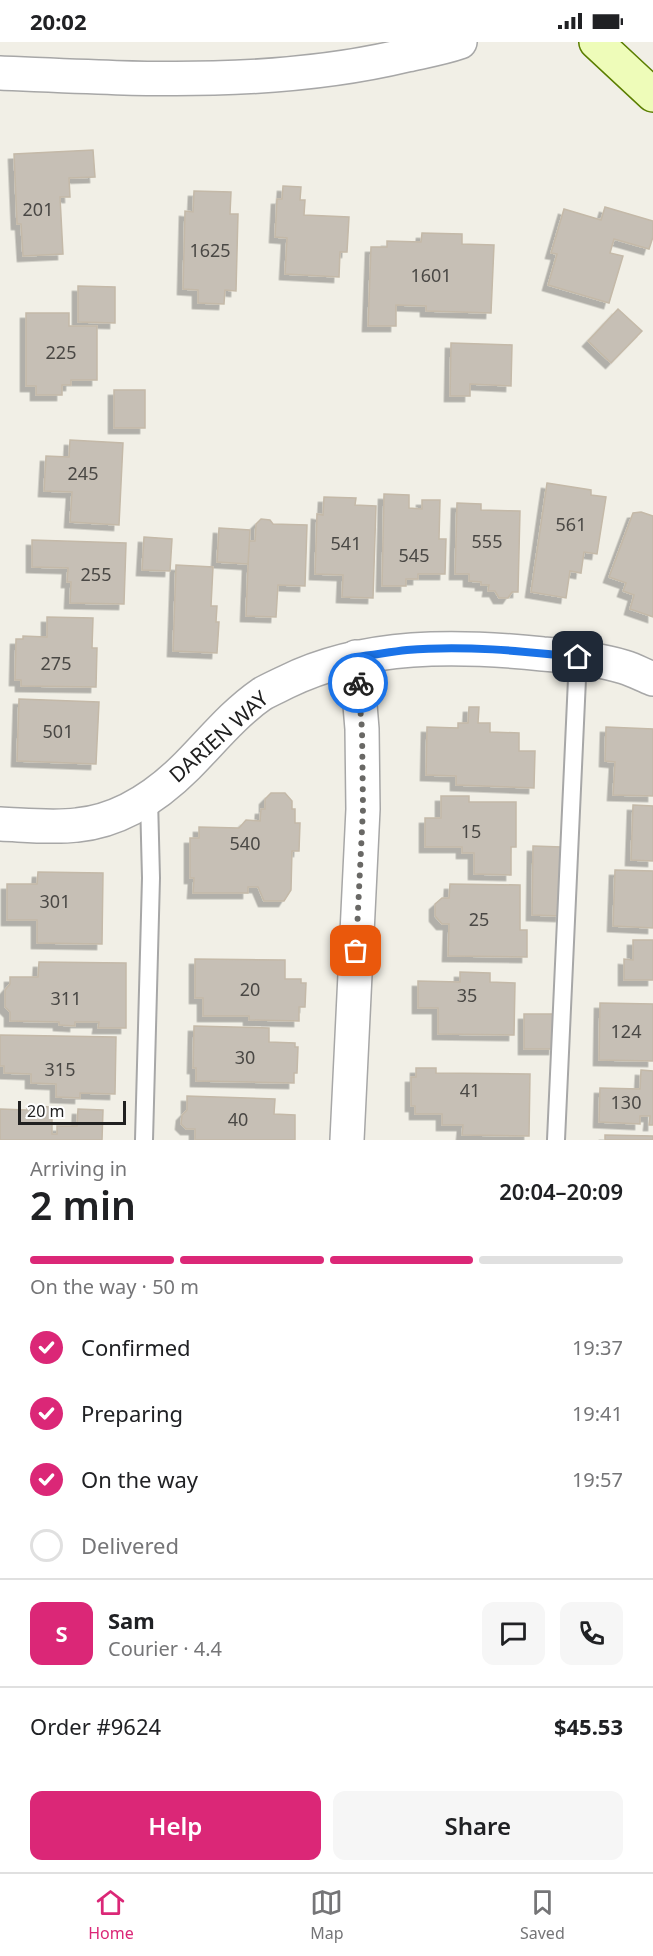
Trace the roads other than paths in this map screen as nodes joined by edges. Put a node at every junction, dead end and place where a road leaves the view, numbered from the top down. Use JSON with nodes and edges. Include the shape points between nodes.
{"nodes":[{"id":1,"x":460,"y":42,"type":"edge"},
{"id":2,"x":596,"y":42,"type":"edge"},
{"id":3,"x":0,"y":73,"type":"edge"},
{"id":4,"x":653,"y":95,"type":"edge"},
{"id":5,"x":356,"y":657,"type":"junction"},
{"id":6,"x":578,"y":657,"type":"junction"},
{"id":7,"x":653,"y":679,"type":"edge"},
{"id":8,"x":149,"y":799,"type":"junction"},
{"id":9,"x":0,"y":824,"type":"edge"},
{"id":10,"x":144,"y":1140,"type":"edge"},
{"id":11,"x":347,"y":1140,"type":"edge"},
{"id":12,"x":556,"y":1140,"type":"edge"}],
"edges":[{"from":1,"to":3,"type":"street","via":[[384,61],[307,73],[151,79]]},
{"from":2,"to":4,"type":"main road"},
{"from":5,"to":6,"type":"street","name":"DARIEN WAY","via":[[408,650],[465,649]]},
{"from":5,"to":8,"type":"street","name":"DARIEN WAY","via":[[306,672],[262,694]]},
{"from":5,"to":11,"type":"street","via":[[363,809]]},
{"from":6,"to":7,"type":"street","name":"DARIEN WAY","via":[[624,667]]},
{"from":6,"to":12,"type":"lane"},
{"from":8,"to":9,"type":"street","name":"DARIEN WAY","via":[[112,817],[78,825]]},
{"from":8,"to":10,"type":"lane","via":[[151,890]]}]}
